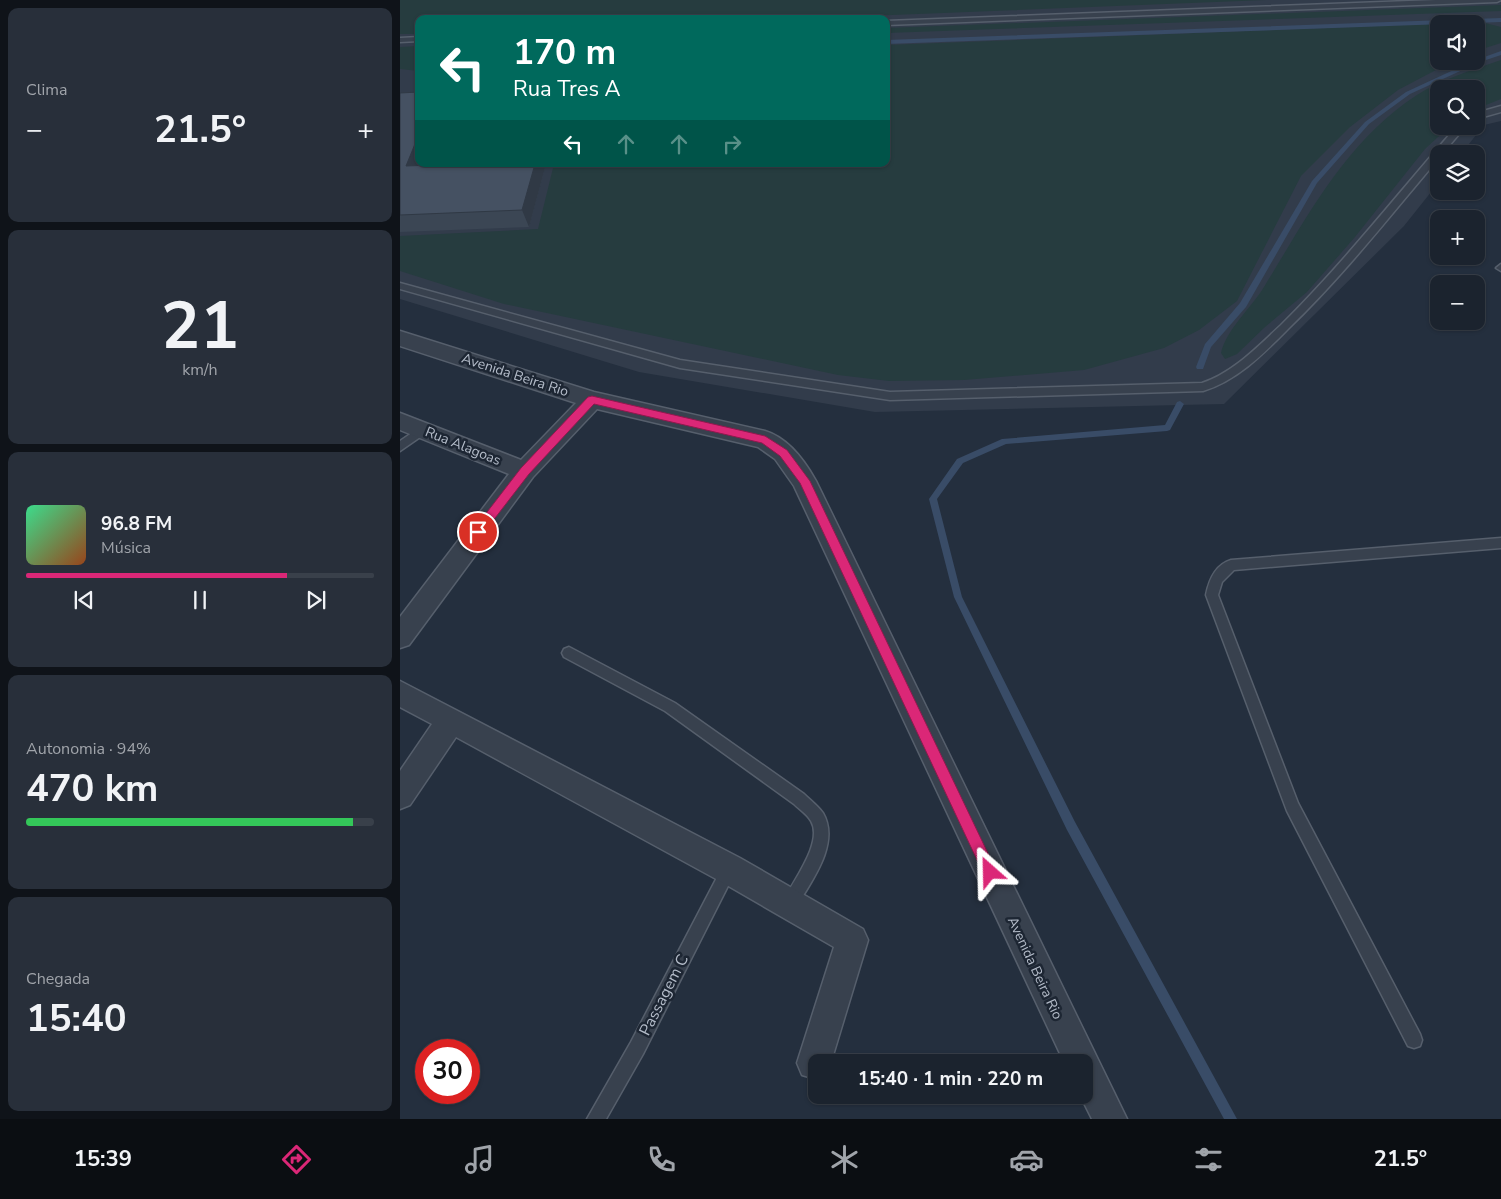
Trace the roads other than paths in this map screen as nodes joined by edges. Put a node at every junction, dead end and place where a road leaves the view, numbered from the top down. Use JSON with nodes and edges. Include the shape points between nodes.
{"nodes":[{"id":1,"x":1498,"y":0,"type":"edge"},
{"id":2,"x":890,"y":23,"type":"edge"},
{"id":3,"x":415,"y":39,"type":"edge"},
{"id":4,"x":400,"y":40,"type":"edge"},
{"id":5,"x":1501,"y":109,"type":"edge"},
{"id":6,"x":1485,"y":113,"type":"edge"},
{"id":7,"x":1454,"y":135,"type":"edge"},
{"id":8,"x":400,"y":286,"type":"edge"},
{"id":9,"x":400,"y":338,"type":"edge"},
{"id":10,"x":592,"y":400,"type":"junction"},
{"id":11,"x":400,"y":421,"type":"edge"},
{"id":12,"x":422,"y":430,"type":"junction"},
{"id":13,"x":400,"y":447,"type":"edge"},
{"id":14,"x":525,"y":471,"type":"junction"},
{"id":15,"x":1501,"y":543,"type":"edge"},
{"id":16,"x":400,"y":637,"type":"edge"},
{"id":17,"x":569,"y":653,"type":"dead end"},
{"id":18,"x":400,"y":694,"type":"edge"},
{"id":19,"x":451,"y":721,"type":"junction"},
{"id":20,"x":400,"y":795,"type":"edge"},
{"id":21,"x":729,"y":870,"type":"junction"},
{"id":22,"x":790,"y":904,"type":"junction"},
{"id":23,"x":1414,"y":1040,"type":"dead end"},
{"id":24,"x":817,"y":1054,"type":"edge"},
{"id":25,"x":1077,"y":1054,"type":"edge"},
{"id":26,"x":1093,"y":1085,"type":"edge"},
{"id":27,"x":596,"y":1119,"type":"edge"},
{"id":28,"x":1110,"y":1119,"type":"edge"}],
"edges":[{"from":1,"to":2,"type":"lane"},
{"from":3,"to":4,"type":"lane"},
{"from":5,"to":6,"type":"lane"},
{"from":7,"to":8,"type":"lane","via":[[1311,303],[1237,371],[1221,382],[1203,387],[881,395],[680,364]]},
{"from":9,"to":10,"type":"street","name":"Avenida Beira Rio"},
{"from":10,"to":14,"type":"street"},
{"from":10,"to":25,"type":"street","name":"Avenida Beira Rio","via":[[765,440],[784,453],[804,481]]},
{"from":11,"to":12,"type":"street","name":"Rua Alagoas"},
{"from":12,"to":13,"type":"lane"},
{"from":12,"to":14,"type":"street","name":"Rua Alagoas"},
{"from":14,"to":16,"type":"street"},
{"from":15,"to":23,"type":"lane","via":[[1231,565],[1216,579],[1212,594],[1292,806]]},
{"from":17,"to":22,"type":"lane","via":[[670,707],[799,799],[817,817],[823,832],[820,848]]},
{"from":18,"to":19,"type":"street"},
{"from":19,"to":20,"type":"street"},
{"from":19,"to":21,"type":"street"},
{"from":21,"to":22,"type":"street"},
{"from":21,"to":27,"type":"lane","name":"Passagem C","via":[[637,1048]]},
{"from":22,"to":24,"type":"street","via":[[852,940]]},
{"from":26,"to":28,"type":"street"}]}
